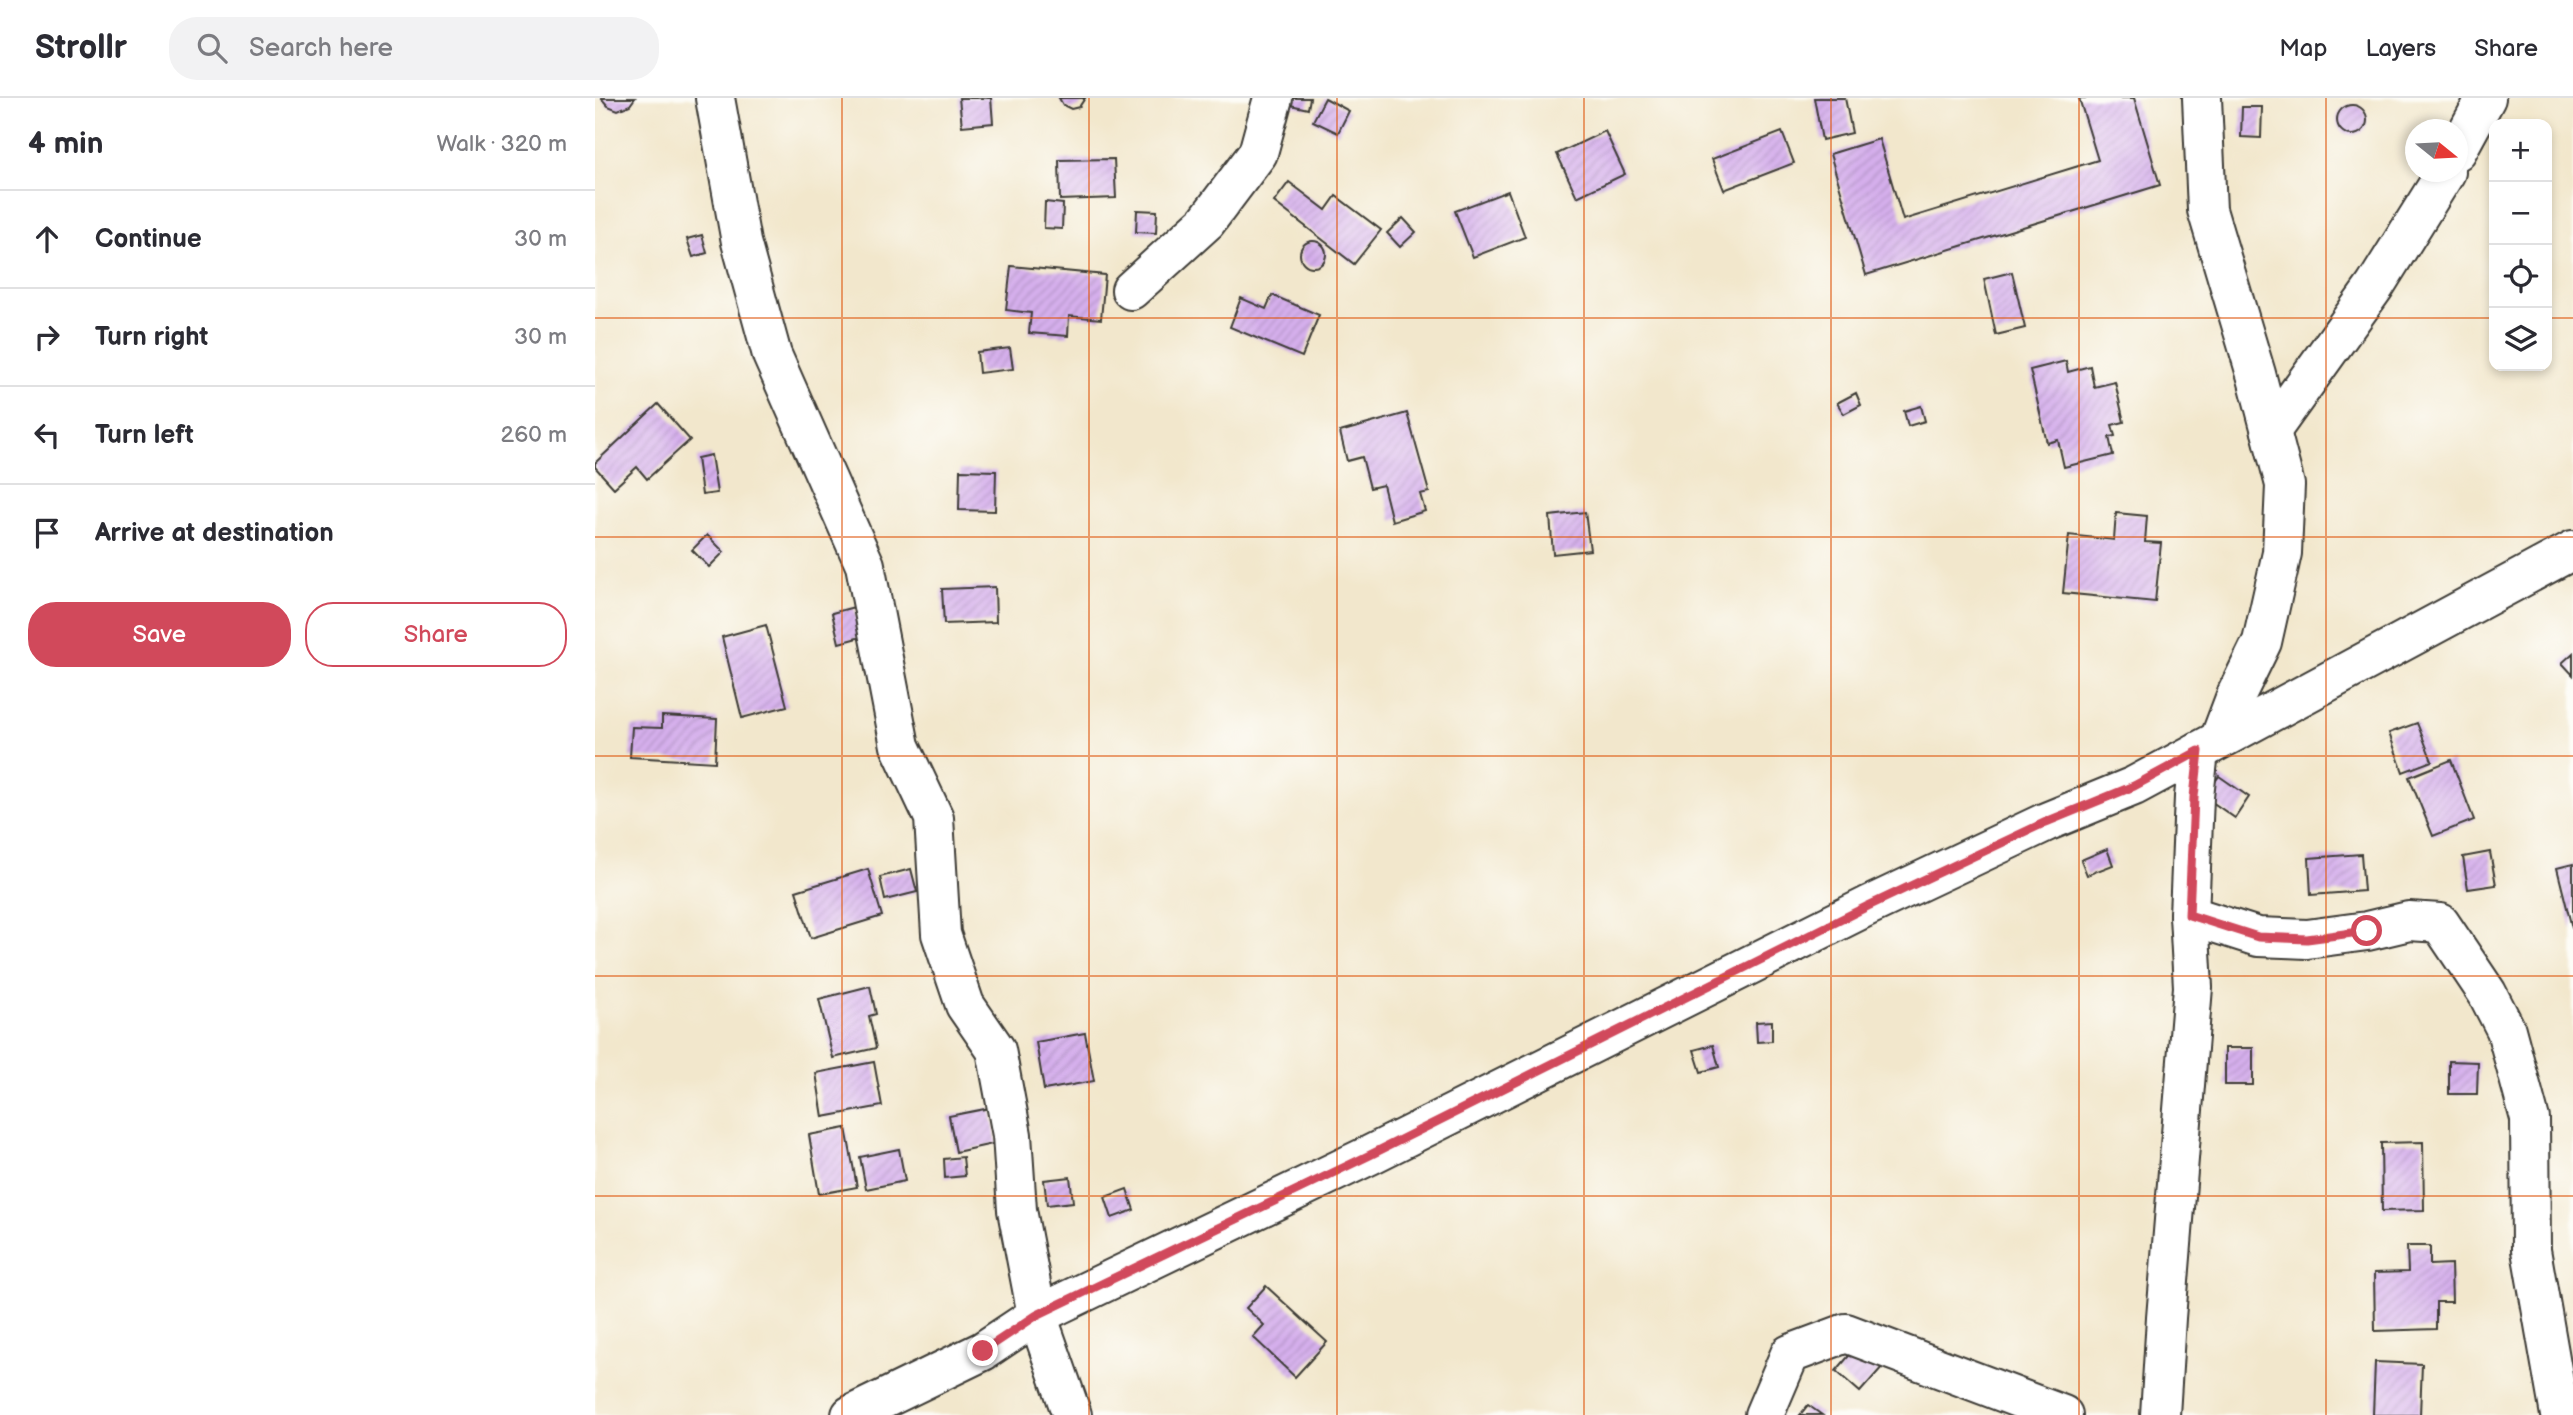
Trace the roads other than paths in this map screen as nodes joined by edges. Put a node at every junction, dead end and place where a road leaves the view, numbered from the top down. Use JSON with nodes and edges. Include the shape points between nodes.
{"nodes":[{"id":1,"x":715,"y":98,"type":"edge"},
{"id":2,"x":1273,"y":98,"type":"edge"},
{"id":3,"x":2201,"y":98,"type":"edge"},
{"id":4,"x":2486,"y":98,"type":"edge"},
{"id":5,"x":2468,"y":132,"type":"edge"},
{"id":6,"x":2440,"y":182,"type":"edge"},
{"id":7,"x":1131,"y":290,"type":"dead end"},
{"id":8,"x":2271,"y":431,"type":"junction"},
{"id":9,"x":2573,"y":550,"type":"edge"},
{"id":10,"x":2210,"y":744,"type":"junction"},
{"id":11,"x":2189,"y":915,"type":"junction"},
{"id":12,"x":1037,"y":1315,"type":"junction"},
{"id":13,"x":851,"y":1415,"type":"edge"},
{"id":14,"x":1072,"y":1415,"type":"edge"},
{"id":15,"x":1764,"y":1415,"type":"edge"},
{"id":16,"x":2063,"y":1415,"type":"edge"},
{"id":17,"x":2160,"y":1415,"type":"edge"},
{"id":18,"x":2560,"y":1415,"type":"edge"}],
"edges":[{"from":1,"to":12,"type":"street","via":[[741,242],[772,355],[865,565],[899,746],[934,818],[941,934],[965,1006],[996,1050],[1012,1135],[1017,1210]]},
{"from":2,"to":7,"type":"street","via":[[1258,153],[1206,222]]},
{"from":3,"to":8,"type":"street","via":[[2207,210]]},
{"from":4,"to":5,"type":"street"},
{"from":6,"to":8,"type":"street","via":[[2375,286]]},
{"from":8,"to":10,"type":"street","via":[[2285,485],[2283,553],[2262,642]]},
{"from":9,"to":10,"type":"street"},
{"from":10,"to":11,"type":"street","via":[[2194,797]]},
{"from":10,"to":12,"type":"street","via":[[2134,786],[1868,906]]},
{"from":11,"to":17,"type":"street","via":[[2193,987]]},
{"from":11,"to":18,"type":"street","via":[[2258,937],[2307,939],[2409,921],[2440,923],[2507,1030],[2530,1119],[2531,1250]]},
{"from":12,"to":13,"type":"street","via":[[983,1351]]},
{"from":12,"to":14,"type":"street"},
{"from":15,"to":16,"type":"street","via":[[1790,1354],[1846,1333]]}]}
